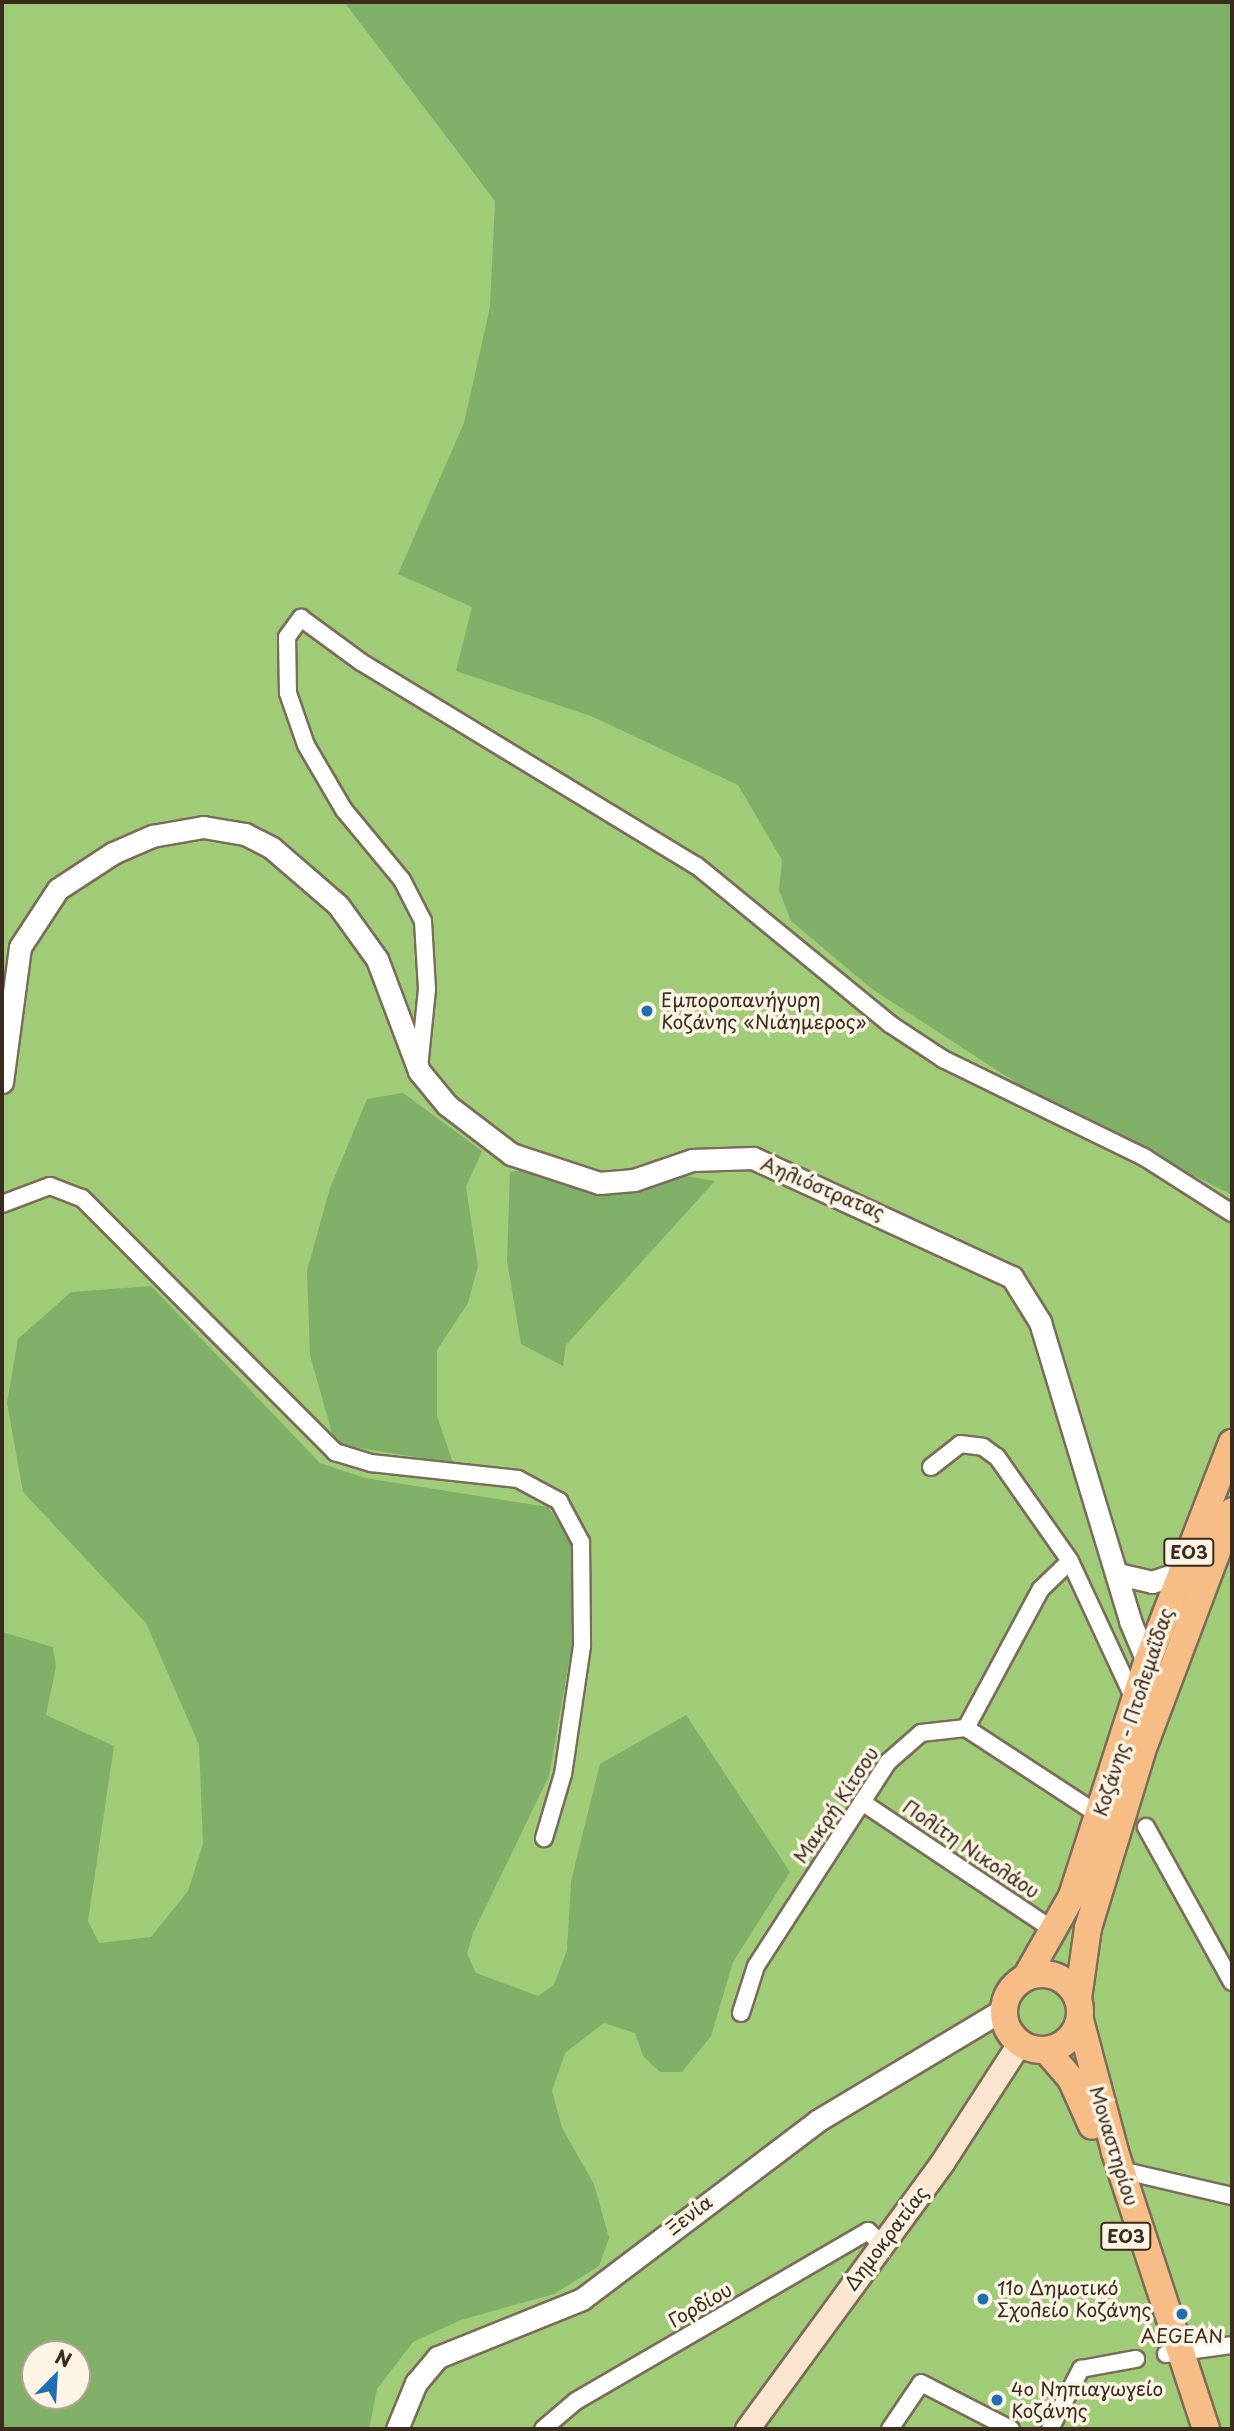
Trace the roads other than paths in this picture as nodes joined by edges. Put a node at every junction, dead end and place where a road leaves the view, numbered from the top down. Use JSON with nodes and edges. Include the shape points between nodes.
{"nodes":[{"id":1,"x":419,"y":1070,"type":"junction"},
{"id":2,"x":2,"y":1082,"type":"edge"},
{"id":3,"x":2,"y":1204,"type":"edge"},
{"id":4,"x":1232,"y":1213,"type":"edge"},
{"id":5,"x":1232,"y":1443,"type":"edge"},
{"id":6,"x":931,"y":1467,"type":"dead end"},
{"id":7,"x":1232,"y":1511,"type":"edge"},
{"id":8,"x":1070,"y":1562,"type":"junction"},
{"id":9,"x":1181,"y":1572,"type":"junction"},
{"id":10,"x":1118,"y":1574,"type":"junction"},
{"id":11,"x":1147,"y":1662,"type":"junction"},
{"id":12,"x":1162,"y":1691,"type":"junction"},
{"id":13,"x":1134,"y":1699,"type":"junction"},
{"id":14,"x":967,"y":1728,"type":"junction"},
{"id":15,"x":862,"y":1802,"type":"junction"},
{"id":16,"x":1099,"y":1815,"type":"junction"},
{"id":17,"x":1146,"y":1826,"type":"dead end"},
{"id":18,"x":544,"y":1838,"type":"dead end"},
{"id":19,"x":1056,"y":1932,"type":"junction"},
{"id":20,"x":1026,"y":1977,"type":"junction"},
{"id":21,"x":1232,"y":1982,"type":"edge"},
{"id":22,"x":1004,"y":2009,"type":"junction"},
{"id":23,"x":1079,"y":2009,"type":"junction"},
{"id":24,"x":741,"y":2013,"type":"dead end"},
{"id":25,"x":1020,"y":2042,"type":"junction"},
{"id":26,"x":1046,"y":2050,"type":"junction"},
{"id":27,"x":1121,"y":2170,"type":"junction"},
{"id":28,"x":1232,"y":2195,"type":"edge"},
{"id":29,"x":881,"y":2244,"type":"junction"},
{"id":30,"x":1232,"y":2345,"type":"edge"},
{"id":31,"x":1173,"y":2353,"type":"junction"},
{"id":32,"x":1136,"y":2358,"type":"dead end"},
{"id":33,"x":397,"y":2429,"type":"edge"},
{"id":34,"x":543,"y":2429,"type":"edge"},
{"id":35,"x":747,"y":2429,"type":"edge"},
{"id":36,"x":890,"y":2429,"type":"edge"},
{"id":37,"x":1011,"y":2429,"type":"edge"},
{"id":38,"x":1050,"y":2429,"type":"edge"},
{"id":39,"x":1191,"y":2429,"type":"edge"},
{"id":40,"x":1206,"y":2429,"type":"edge"}],
"edges":[{"from":1,"to":2,"type":"street","name":"Αηλιόστρατας","via":[[377,959],[338,905],[272,848],[245,834],[203,827],[152,836],[113,853],[77,873],[39,912],[20,947]]},
{"from":1,"to":4,"type":"street","via":[[427,989],[423,921],[402,880],[344,810],[306,745],[288,693],[287,669],[287,637],[301,618],[361,662],[708,873],[890,1024],[943,1059],[1144,1157]]},
{"from":1,"to":10,"type":"street","name":"Αηλιόστρατας","via":[[478,1133],[539,1167],[618,1183],[692,1160],[753,1158],[1012,1277],[1041,1322]]},
{"from":3,"to":18,"type":"street","via":[[50,1186],[82,1198],[335,1452],[394,1466],[518,1479],[559,1501],[580,1542],[582,1646],[563,1774]]},
{"from":5,"to":9,"type":"main road","name":"Κοζάνης - Πτολεμαΐδας","number":"ΕΟ3"},
{"from":6,"to":8,"type":"street","via":[[960,1444],[983,1447]]},
{"from":7,"to":12,"type":"main road","name":"Κοζάνης - Πτολεμαΐδας","number":"ΕΟ3"},
{"from":8,"to":13,"type":"street"},
{"from":8,"to":14,"type":"street","via":[[1041,1589]]},
{"from":9,"to":10,"type":"street","via":[[1152,1583]]},
{"from":9,"to":11,"type":"main road","name":"Κοζάνης - Πτολεμαΐδας","number":"ΕΟ3"},
{"from":10,"to":11,"type":"street","name":"Αηλιόστρατας"},
{"from":11,"to":12,"type":"street","name":"Αηλιόστρατας"},
{"from":11,"to":13,"type":"main road","name":"Κοζάνης - Πτολεμαΐδας","number":"ΕΟ3"},
{"from":12,"to":23,"type":"main road","name":"Κοζάνης - Πτολεμαΐδας","number":"ΕΟ3","via":[[1088,1928]]},
{"from":13,"to":16,"type":"main road","name":"Κοζάνης - Πτολεμαΐδας","number":"ΕΟ3"},
{"from":14,"to":15,"type":"street","name":"Μακρή Κίτσου","via":[[934,1728],[903,1746]]},
{"from":14,"to":16,"type":"street"},
{"from":15,"to":19,"type":"street","name":"Πολίτη Νικολάου"},
{"from":15,"to":24,"type":"street","name":"Μακρή Κίτσου","via":[[756,1966]]},
{"from":16,"to":19,"type":"main road","name":"Κοζάνης - Πτολεμαΐδας","number":"ΕΟ3"},
{"from":17,"to":21,"type":"street"},
{"from":19,"to":20,"type":"main road","name":"Κοζάνης - Πτολεμαΐδας","number":"ΕΟ3"},
{"from":20,"to":22,"type":"main road","number":"ΕΟ3","via":[[1011,1990]]},
{"from":20,"to":23,"type":"main road","via":[[1057,1977]]},
{"from":22,"to":25,"type":"main road"},
{"from":22,"to":33,"type":"street","name":"Ξενία","via":[[817,2122],[582,2299],[439,2357],[416,2383]]},
{"from":23,"to":26,"type":"main road","via":[[1068,2040]]},
{"from":23,"to":27,"type":"main road","name":"Μοναστηρίου","number":"ΕΟ3"},
{"from":25,"to":26,"type":"main road"},
{"from":25,"to":29,"type":"main road","name":"Δημοκρατίας"},
{"from":26,"to":31,"type":"main road","name":"Μοναστηρίου","number":"ΕΟ3","via":[[1076,2088],[1093,2127]]},
{"from":27,"to":28,"type":"street"},
{"from":27,"to":31,"type":"main road","name":"Μοναστηρίου","number":"ΕΟ3"},
{"from":29,"to":34,"type":"street","name":"Γορδίου","via":[[868,2231],[576,2402]]},
{"from":29,"to":35,"type":"main road","name":"Δημοκρατίας"},
{"from":30,"to":31,"type":"street"},
{"from":31,"to":39,"type":"main road","name":"Μοναστηρίου","number":"ΕΟ3"},
{"from":31,"to":40,"type":"main road","name":"Μοναστηρίου","number":"ΕΟ3"},
{"from":32,"to":38,"type":"street","via":[[1082,2370]]},
{"from":36,"to":37,"type":"street","via":[[921,2383]]}]}
